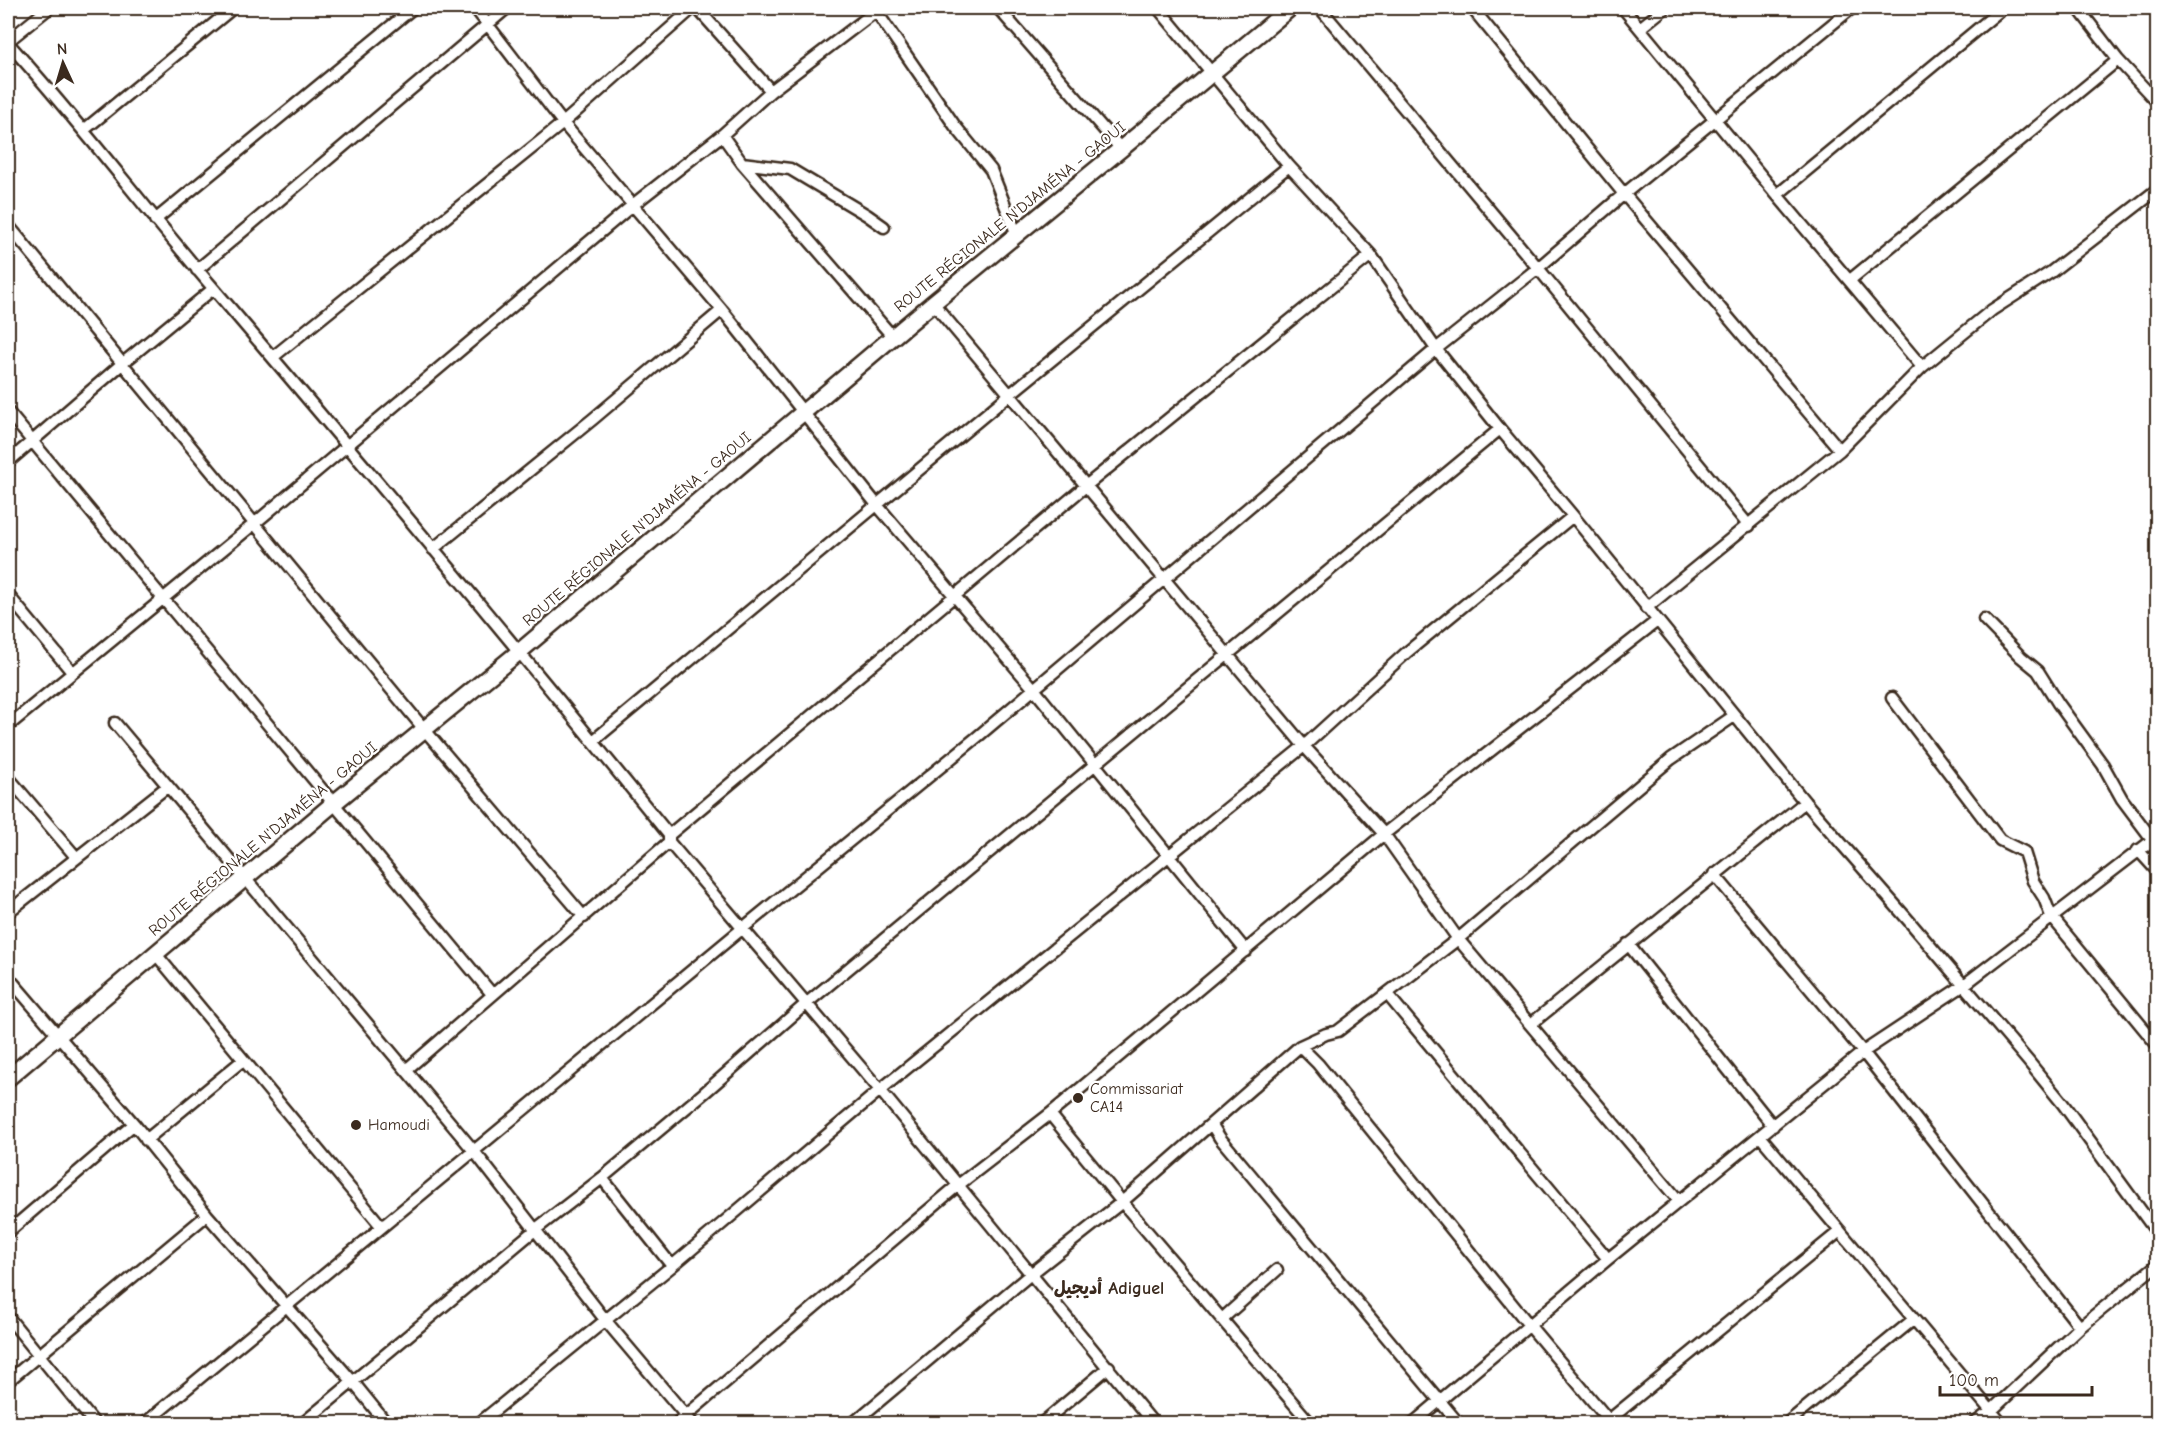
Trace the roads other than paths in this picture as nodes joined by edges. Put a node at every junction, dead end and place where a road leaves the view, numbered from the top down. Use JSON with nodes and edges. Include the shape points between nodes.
{"nodes":[{"id":1,"x":49,"y":8,"type":"edge"},
{"id":2,"x":233,"y":8,"type":"edge"},
{"id":3,"x":413,"y":8,"type":"edge"},
{"id":4,"x":475,"y":8,"type":"edge"},
{"id":5,"x":507,"y":8,"type":"edge"},
{"id":6,"x":695,"y":8,"type":"edge"},
{"id":7,"x":998,"y":8,"type":"edge"},
{"id":8,"x":1158,"y":8,"type":"edge"},
{"id":9,"x":1290,"y":8,"type":"edge"},
{"id":10,"x":1320,"y":8,"type":"edge"},
{"id":11,"x":1623,"y":8,"type":"edge"},
{"id":12,"x":1665,"y":8,"type":"edge"},
{"id":13,"x":1852,"y":8,"type":"edge"},
{"id":14,"x":2003,"y":8,"type":"edge"},
{"id":15,"x":2078,"y":8,"type":"edge"},
{"id":16,"x":878,"y":9,"type":"edge"},
{"id":17,"x":1479,"y":10,"type":"edge"},
{"id":18,"x":488,"y":23,"type":"junction"},
{"id":19,"x":1641,"y":28,"type":"junction"},
{"id":20,"x":8,"y":42,"type":"edge"},
{"id":21,"x":2118,"y":60,"type":"junction"},
{"id":22,"x":1213,"y":73,"type":"junction"},
{"id":23,"x":771,"y":91,"type":"junction"},
{"id":24,"x":2157,"y":103,"type":"edge"},
{"id":25,"x":1716,"y":119,"type":"junction"},
{"id":26,"x":563,"y":123,"type":"junction"},
{"id":27,"x":84,"y":130,"type":"junction"},
{"id":28,"x":722,"y":135,"type":"junction"},
{"id":29,"x":1121,"y":149,"type":"junction"},
{"id":30,"x":742,"y":163,"type":"junction"},
{"id":31,"x":1289,"y":166,"type":"junction"},
{"id":32,"x":2157,"y":189,"type":"edge"},
{"id":33,"x":1624,"y":194,"type":"junction"},
{"id":34,"x":1777,"y":195,"type":"junction"},
{"id":35,"x":634,"y":204,"type":"junction"},
{"id":36,"x":155,"y":220,"type":"junction"},
{"id":37,"x":8,"y":225,"type":"edge"},
{"id":38,"x":884,"y":227,"type":"dead end"},
{"id":39,"x":1017,"y":235,"type":"junction"},
{"id":40,"x":1371,"y":255,"type":"junction"},
{"id":41,"x":1538,"y":268,"type":"junction"},
{"id":42,"x":197,"y":270,"type":"junction"},
{"id":43,"x":1850,"y":280,"type":"junction"},
{"id":44,"x":213,"y":289,"type":"junction"},
{"id":45,"x":933,"y":303,"type":"junction"},
{"id":46,"x":722,"y":310,"type":"junction"},
{"id":47,"x":893,"y":337,"type":"junction"},
{"id":48,"x":1436,"y":349,"type":"junction"},
{"id":49,"x":273,"y":357,"type":"junction"},
{"id":50,"x":123,"y":363,"type":"junction"},
{"id":51,"x":1922,"y":368,"type":"junction"},
{"id":52,"x":1009,"y":395,"type":"junction"},
{"id":53,"x":8,"y":412,"type":"edge"},
{"id":54,"x":804,"y":412,"type":"junction"},
{"id":55,"x":1500,"y":429,"type":"junction"},
{"id":56,"x":32,"y":442,"type":"junction"},
{"id":57,"x":346,"y":446,"type":"junction"},
{"id":58,"x":1840,"y":450,"type":"junction"},
{"id":59,"x":8,"y":462,"type":"edge"},
{"id":60,"x":1087,"y":485,"type":"junction"},
{"id":61,"x":877,"y":505,"type":"junction"},
{"id":62,"x":1573,"y":516,"type":"junction"},
{"id":63,"x":254,"y":524,"type":"junction"},
{"id":64,"x":1749,"y":526,"type":"junction"},
{"id":65,"x":433,"y":549,"type":"junction"},
{"id":66,"x":1165,"y":581,"type":"junction"},
{"id":67,"x":8,"y":595,"type":"edge"},
{"id":68,"x":955,"y":597,"type":"junction"},
{"id":69,"x":161,"y":598,"type":"junction"},
{"id":70,"x":1646,"y":608,"type":"junction"},
{"id":71,"x":1984,"y":619,"type":"dead end"},
{"id":72,"x":1657,"y":621,"type":"junction"},
{"id":73,"x":519,"y":652,"type":"junction"},
{"id":74,"x":1228,"y":653,"type":"junction"},
{"id":75,"x":72,"y":672,"type":"junction"},
{"id":76,"x":1034,"y":689,"type":"junction"},
{"id":77,"x":1892,"y":698,"type":"dead end"},
{"id":78,"x":1734,"y":716,"type":"junction"},
{"id":79,"x":115,"y":723,"type":"dead end"},
{"id":80,"x":8,"y":726,"type":"edge"},
{"id":81,"x":424,"y":729,"type":"junction"},
{"id":82,"x":593,"y":741,"type":"junction"},
{"id":83,"x":1304,"y":746,"type":"junction"},
{"id":84,"x":1095,"y":764,"type":"junction"},
{"id":85,"x":8,"y":777,"type":"edge"},
{"id":86,"x":168,"y":786,"type":"junction"},
{"id":87,"x":1804,"y":802,"type":"junction"},
{"id":88,"x":334,"y":803,"type":"junction"},
{"id":89,"x":1384,"y":834,"type":"junction"},
{"id":90,"x":2155,"y":837,"type":"edge"},
{"id":91,"x":669,"y":838,"type":"junction"},
{"id":92,"x":2138,"y":850,"type":"junction"},
{"id":93,"x":1170,"y":855,"type":"junction"},
{"id":94,"x":76,"y":857,"type":"junction"},
{"id":95,"x":2157,"y":872,"type":"edge"},
{"id":96,"x":1714,"y":874,"type":"junction"},
{"id":97,"x":246,"y":878,"type":"junction"},
{"id":98,"x":8,"y":912,"type":"edge"},
{"id":99,"x":2051,"y":916,"type":"junction"},
{"id":100,"x":584,"y":917,"type":"junction"},
{"id":101,"x":743,"y":928,"type":"junction"},
{"id":102,"x":1458,"y":939,"type":"junction"},
{"id":103,"x":1628,"y":944,"type":"junction"},
{"id":104,"x":1246,"y":951,"type":"junction"},
{"id":105,"x":156,"y":953,"type":"junction"},
{"id":106,"x":8,"y":977,"type":"edge"},
{"id":107,"x":1964,"y":984,"type":"junction"},
{"id":108,"x":492,"y":994,"type":"junction"},
{"id":109,"x":1387,"y":994,"type":"junction"},
{"id":110,"x":807,"y":1004,"type":"junction"},
{"id":111,"x":1531,"y":1024,"type":"junction"},
{"id":112,"x":58,"y":1036,"type":"junction"},
{"id":113,"x":1300,"y":1046,"type":"junction"},
{"id":114,"x":2157,"y":1046,"type":"edge"},
{"id":115,"x":1863,"y":1052,"type":"junction"},
{"id":116,"x":243,"y":1060,"type":"junction"},
{"id":117,"x":406,"y":1070,"type":"junction"},
{"id":118,"x":8,"y":1078,"type":"edge"},
{"id":119,"x":880,"y":1090,"type":"junction"},
{"id":120,"x":1050,"y":1114,"type":"junction"},
{"id":121,"x":135,"y":1124,"type":"junction"},
{"id":122,"x":1212,"y":1125,"type":"junction"},
{"id":123,"x":1773,"y":1126,"type":"junction"},
{"id":124,"x":1760,"y":1136,"type":"junction"},
{"id":125,"x":146,"y":1140,"type":"junction"},
{"id":126,"x":474,"y":1151,"type":"junction"},
{"id":127,"x":602,"y":1178,"type":"junction"},
{"id":128,"x":957,"y":1186,"type":"junction"},
{"id":129,"x":1679,"y":1201,"type":"junction"},
{"id":130,"x":1122,"y":1202,"type":"junction"},
{"id":131,"x":207,"y":1215,"type":"junction"},
{"id":132,"x":382,"y":1227,"type":"junction"},
{"id":133,"x":536,"y":1229,"type":"junction"},
{"id":134,"x":1840,"y":1231,"type":"junction"},
{"id":135,"x":8,"y":1232,"type":"edge"},
{"id":136,"x":2157,"y":1234,"type":"edge"},
{"id":137,"x":1608,"y":1259,"type":"junction"},
{"id":138,"x":2157,"y":1263,"type":"edge"},
{"id":139,"x":672,"y":1266,"type":"junction"},
{"id":140,"x":1277,"y":1270,"type":"dead end"},
{"id":141,"x":1032,"y":1273,"type":"junction"},
{"id":142,"x":286,"y":1306,"type":"junction"},
{"id":143,"x":8,"y":1317,"type":"edge"},
{"id":144,"x":1222,"y":1319,"type":"junction"},
{"id":145,"x":1914,"y":1319,"type":"junction"},
{"id":146,"x":606,"y":1321,"type":"junction"},
{"id":147,"x":1528,"y":1325,"type":"junction"},
{"id":148,"x":2080,"y":1328,"type":"junction"},
{"id":149,"x":39,"y":1355,"type":"junction"},
{"id":150,"x":1109,"y":1367,"type":"junction"},
{"id":151,"x":8,"y":1381,"type":"edge"},
{"id":152,"x":353,"y":1382,"type":"junction"},
{"id":153,"x":1440,"y":1401,"type":"junction"},
{"id":154,"x":1991,"y":1411,"type":"junction"},
{"id":155,"x":690,"y":1419,"type":"edge"},
{"id":156,"x":1611,"y":1422,"type":"edge"},
{"id":157,"x":95,"y":1424,"type":"edge"},
{"id":158,"x":144,"y":1424,"type":"edge"},
{"id":159,"x":302,"y":1424,"type":"edge"},
{"id":160,"x":387,"y":1424,"type":"edge"},
{"id":161,"x":478,"y":1424,"type":"edge"},
{"id":162,"x":676,"y":1424,"type":"edge"},
{"id":163,"x":852,"y":1424,"type":"edge"},
{"id":164,"x":1041,"y":1424,"type":"edge"},
{"id":165,"x":1154,"y":1424,"type":"edge"},
{"id":166,"x":1311,"y":1424,"type":"edge"},
{"id":167,"x":1412,"y":1424,"type":"edge"},
{"id":168,"x":1459,"y":1424,"type":"edge"},
{"id":169,"x":1786,"y":1424,"type":"edge"},
{"id":170,"x":1974,"y":1424,"type":"edge"},
{"id":171,"x":2002,"y":1424,"type":"edge"}],
"edges":[{"from":1,"to":20,"type":"street"},
{"from":2,"to":27,"type":"street"},
{"from":3,"to":36,"type":"street"},
{"from":4,"to":18,"type":"street"},
{"from":5,"to":18,"type":"street"},
{"from":6,"to":23,"type":"street"},
{"from":6,"to":26,"type":"street"},
{"from":7,"to":29,"type":"street"},
{"from":8,"to":22,"type":"street"},
{"from":9,"to":22,"type":"street","name":"ROUTE RÉGIONALE N'DJAMÉNA - GAOUI"},
{"from":10,"to":41,"type":"street"},
{"from":11,"to":19,"type":"street"},
{"from":12,"to":19,"type":"street"},
{"from":13,"to":25,"type":"street"},
{"from":14,"to":34,"type":"street"},
{"from":15,"to":21,"type":"street"},
{"from":16,"to":23,"type":"street"},
{"from":16,"to":39,"type":"street","via":[[955,126],[991,170]]},
{"from":17,"to":33,"type":"street"},
{"from":18,"to":26,"type":"street"},
{"from":18,"to":42,"type":"street"},
{"from":19,"to":25,"type":"street"},
{"from":20,"to":27,"type":"street"},
{"from":21,"to":24,"type":"street"},
{"from":21,"to":43,"type":"street"},
{"from":22,"to":29,"type":"street","name":"ROUTE RÉGIONALE N'DJAMÉNA - GAOUI"},
{"from":22,"to":31,"type":"street"},
{"from":23,"to":28,"type":"street"},
{"from":25,"to":33,"type":"street"},
{"from":25,"to":34,"type":"street"},
{"from":26,"to":35,"type":"street"},
{"from":26,"to":49,"type":"street"},
{"from":27,"to":36,"type":"street"},
{"from":28,"to":30,"type":"street"},
{"from":28,"to":35,"type":"street"},
{"from":29,"to":39,"type":"street","name":"ROUTE RÉGIONALE N'DJAMÉNA - GAOUI"},
{"from":30,"to":38,"type":"street","via":[[790,170]]},
{"from":30,"to":47,"type":"street"},
{"from":31,"to":40,"type":"street"},
{"from":31,"to":52,"type":"street"},
{"from":32,"to":51,"type":"street","via":[[2051,272],[1992,310]]},
{"from":33,"to":41,"type":"street"},
{"from":33,"to":58,"type":"street"},
{"from":34,"to":43,"type":"street"},
{"from":35,"to":46,"type":"street"},
{"from":35,"to":57,"type":"street"},
{"from":36,"to":42,"type":"street"},
{"from":37,"to":50,"type":"street"},
{"from":39,"to":45,"type":"street","name":"ROUTE RÉGIONALE N'DJAMÉNA - GAOUI"},
{"from":40,"to":48,"type":"street"},
{"from":40,"to":60,"type":"street"},
{"from":41,"to":48,"type":"street"},
{"from":41,"to":64,"type":"street"},
{"from":42,"to":44,"type":"street"},
{"from":43,"to":51,"type":"street"},
{"from":44,"to":49,"type":"street"},
{"from":44,"to":50,"type":"street"},
{"from":45,"to":47,"type":"street","name":"ROUTE RÉGIONALE N'DJAMÉNA - GAOUI"},
{"from":45,"to":52,"type":"street"},
{"from":46,"to":54,"type":"street"},
{"from":46,"to":65,"type":"street"},
{"from":47,"to":54,"type":"street","name":"ROUTE RÉGIONALE N'DJAMÉNA - GAOUI"},
{"from":48,"to":55,"type":"street"},
{"from":48,"to":66,"type":"street"},
{"from":49,"to":57,"type":"street"},
{"from":50,"to":56,"type":"street"},
{"from":50,"to":63,"type":"street"},
{"from":51,"to":58,"type":"street"},
{"from":52,"to":60,"type":"street"},
{"from":52,"to":61,"type":"street"},
{"from":53,"to":56,"type":"street"},
{"from":54,"to":61,"type":"street"},
{"from":54,"to":73,"type":"street","name":"ROUTE RÉGIONALE N'DJAMÉNA - GAOUI"},
{"from":55,"to":62,"type":"street"},
{"from":55,"to":74,"type":"street"},
{"from":56,"to":59,"type":"street"},
{"from":56,"to":69,"type":"street"},
{"from":57,"to":63,"type":"street"},
{"from":57,"to":65,"type":"street"},
{"from":58,"to":64,"type":"street"},
{"from":60,"to":66,"type":"street"},
{"from":60,"to":68,"type":"street"},
{"from":61,"to":68,"type":"street"},
{"from":61,"to":82,"type":"street"},
{"from":62,"to":70,"type":"street"},
{"from":62,"to":83,"type":"street","via":[[1406,653]]},
{"from":63,"to":69,"type":"street"},
{"from":63,"to":81,"type":"street"},
{"from":64,"to":70,"type":"street"},
{"from":65,"to":73,"type":"street"},
{"from":66,"to":74,"type":"street"},
{"from":66,"to":76,"type":"street"},
{"from":67,"to":75,"type":"street"},
{"from":68,"to":76,"type":"street"},
{"from":68,"to":91,"type":"street"},
{"from":69,"to":75,"type":"street"},
{"from":69,"to":88,"type":"street"},
{"from":70,"to":72,"type":"street"},
{"from":71,"to":90,"type":"street","via":[[2038,671],[2122,799]]},
{"from":72,"to":78,"type":"street"},
{"from":72,"to":89,"type":"street"},
{"from":73,"to":81,"type":"street","name":"ROUTE RÉGIONALE N'DJAMÉNA - GAOUI"},
{"from":73,"to":82,"type":"street"},
{"from":74,"to":83,"type":"street"},
{"from":74,"to":84,"type":"street"},
{"from":75,"to":80,"type":"street"},
{"from":76,"to":84,"type":"street"},
{"from":76,"to":101,"type":"street"},
{"from":77,"to":99,"type":"street","via":[[2000,840],[2024,852],[2032,881]]},
{"from":78,"to":87,"type":"street"},
{"from":78,"to":102,"type":"street","via":[[1671,759]]},
{"from":79,"to":86,"type":"street"},
{"from":81,"to":88,"type":"street","name":"ROUTE RÉGIONALE N'DJAMÉNA - GAOUI"},
{"from":81,"to":100,"type":"street"},
{"from":82,"to":91,"type":"street"},
{"from":83,"to":89,"type":"street"},
{"from":83,"to":93,"type":"street"},
{"from":84,"to":93,"type":"street"},
{"from":84,"to":110,"type":"street"},
{"from":85,"to":94,"type":"street"},
{"from":86,"to":94,"type":"street"},
{"from":86,"to":97,"type":"street"},
{"from":87,"to":96,"type":"street"},
{"from":87,"to":107,"type":"street"},
{"from":88,"to":97,"type":"street","name":"ROUTE RÉGIONALE N'DJAMÉNA - GAOUI"},
{"from":88,"to":108,"type":"street"},
{"from":89,"to":102,"type":"street"},
{"from":89,"to":104,"type":"street"},
{"from":90,"to":92,"type":"street"},
{"from":91,"to":100,"type":"street"},
{"from":91,"to":101,"type":"street"},
{"from":92,"to":95,"type":"street"},
{"from":92,"to":99,"type":"street"},
{"from":93,"to":104,"type":"street"},
{"from":93,"to":119,"type":"street"},
{"from":94,"to":98,"type":"street"},
{"from":96,"to":103,"type":"street"},
{"from":96,"to":115,"type":"street"},
{"from":97,"to":105,"type":"street","name":"ROUTE RÉGIONALE N'DJAMÉNA - GAOUI"},
{"from":97,"to":117,"type":"street"},
{"from":99,"to":107,"type":"street"},
{"from":99,"to":114,"type":"street"},
{"from":100,"to":108,"type":"street"},
{"from":101,"to":110,"type":"street"},
{"from":101,"to":126,"type":"street"},
{"from":102,"to":109,"type":"street"},
{"from":102,"to":111,"type":"street"},
{"from":103,"to":111,"type":"street"},
{"from":103,"to":123,"type":"street"},
{"from":104,"to":120,"type":"street"},
{"from":105,"to":112,"type":"street","name":"ROUTE RÉGIONALE N'DJAMÉNA - GAOUI"},
{"from":105,"to":116,"type":"street"},
{"from":106,"to":112,"type":"street"},
{"from":107,"to":115,"type":"street"},
{"from":107,"to":136,"type":"street","via":[[2063,1104]]},
{"from":108,"to":117,"type":"street"},
{"from":109,"to":113,"type":"street","via":[[1338,1031]]},
{"from":109,"to":137,"type":"street"},
{"from":110,"to":119,"type":"street"},
{"from":110,"to":127,"type":"street"},
{"from":111,"to":129,"type":"street"},
{"from":112,"to":118,"type":"street","name":"ROUTE RÉGIONALE N'DJAMÉNA - GAOUI"},
{"from":112,"to":121,"type":"street"},
{"from":113,"to":122,"type":"street"},
{"from":113,"to":147,"type":"street"},
{"from":115,"to":123,"type":"street"},
{"from":115,"to":148,"type":"street"},
{"from":116,"to":125,"type":"street"},
{"from":116,"to":132,"type":"street"},
{"from":117,"to":126,"type":"street"},
{"from":119,"to":128,"type":"street"},
{"from":119,"to":139,"type":"street"},
{"from":120,"to":128,"type":"street"},
{"from":120,"to":130,"type":"street"},
{"from":121,"to":125,"type":"street"},
{"from":121,"to":135,"type":"street"},
{"from":122,"to":130,"type":"street"},
{"from":122,"to":153,"type":"street"},
{"from":123,"to":124,"type":"street"},
{"from":124,"to":129,"type":"street"},
{"from":124,"to":134,"type":"street"},
{"from":125,"to":131,"type":"street"},
{"from":126,"to":132,"type":"street"},
{"from":126,"to":133,"type":"street"},
{"from":127,"to":133,"type":"street"},
{"from":127,"to":139,"type":"street"},
{"from":128,"to":141,"type":"street"},
{"from":128,"to":155,"type":"street"},
{"from":129,"to":137,"type":"street"},
{"from":130,"to":141,"type":"street"},
{"from":130,"to":144,"type":"street"},
{"from":131,"to":142,"type":"street"},
{"from":131,"to":149,"type":"street"},
{"from":132,"to":142,"type":"street"},
{"from":133,"to":146,"type":"street"},
{"from":133,"to":152,"type":"street"},
{"from":134,"to":145,"type":"street"},
{"from":134,"to":156,"type":"street"},
{"from":137,"to":147,"type":"street"},
{"from":138,"to":148,"type":"street"},
{"from":139,"to":146,"type":"street"},
{"from":140,"to":144,"type":"street"},
{"from":141,"to":150,"type":"street"},
{"from":141,"to":163,"type":"street"},
{"from":142,"to":152,"type":"street"},
{"from":142,"to":158,"type":"street"},
{"from":143,"to":149,"type":"street"},
{"from":144,"to":166,"type":"street"},
{"from":145,"to":154,"type":"street"},
{"from":145,"to":169,"type":"street"},
{"from":146,"to":155,"type":"street"},
{"from":146,"to":161,"type":"street"},
{"from":147,"to":153,"type":"street"},
{"from":147,"to":156,"type":"street"},
{"from":148,"to":154,"type":"street"},
{"from":149,"to":151,"type":"street"},
{"from":149,"to":157,"type":"street"},
{"from":150,"to":164,"type":"street"},
{"from":150,"to":165,"type":"street"},
{"from":152,"to":159,"type":"street"},
{"from":152,"to":160,"type":"street"},
{"from":153,"to":167,"type":"street"},
{"from":153,"to":168,"type":"street"},
{"from":154,"to":170,"type":"street"},
{"from":154,"to":171,"type":"street"},
{"from":155,"to":162,"type":"street"}]}
